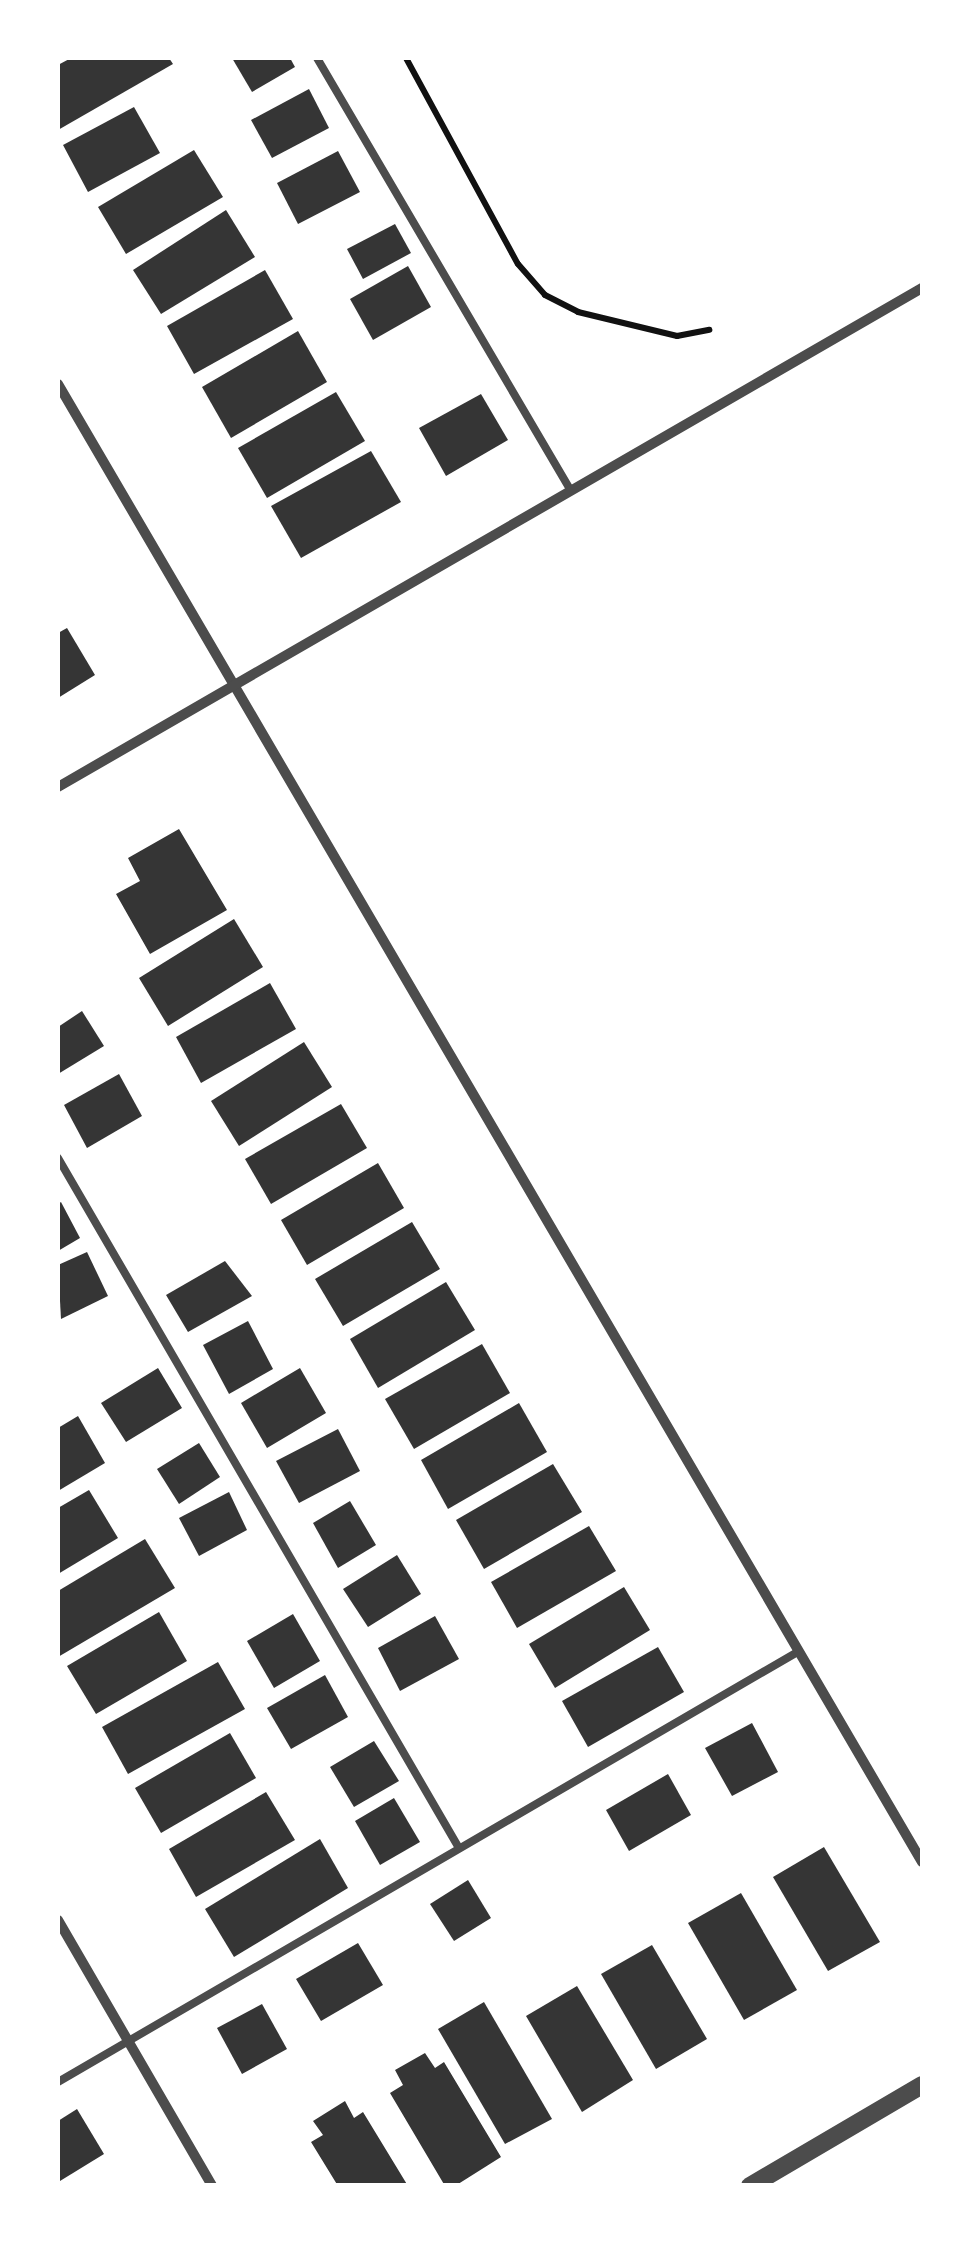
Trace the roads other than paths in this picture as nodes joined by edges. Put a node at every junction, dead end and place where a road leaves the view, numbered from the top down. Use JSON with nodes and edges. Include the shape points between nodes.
{"nodes":[{"id":1,"x":317,"y":58,"type":"edge"},
{"id":2,"x":922,"y":288,"type":"edge"},
{"id":3,"x":58,"y":384,"type":"edge"},
{"id":4,"x":571,"y":491,"type":"junction"},
{"id":5,"x":234,"y":686,"type":"junction"},
{"id":6,"x":58,"y":787,"type":"edge"},
{"id":7,"x":58,"y":1158,"type":"edge"},
{"id":8,"x":799,"y":1651,"type":"junction"},
{"id":9,"x":459,"y":1848,"type":"junction"},
{"id":10,"x":922,"y":1862,"type":"edge"},
{"id":11,"x":58,"y":1920,"type":"edge"},
{"id":12,"x":128,"y":2040,"type":"junction"},
{"id":13,"x":58,"y":2082,"type":"edge"},
{"id":14,"x":922,"y":2085,"type":"edge"},
{"id":15,"x":212,"y":2186,"type":"edge"},
{"id":16,"x":750,"y":2186,"type":"edge"}],
"edges":[{"from":1,"to":4,"type":"lane"},
{"from":2,"to":4,"type":"street"},
{"from":3,"to":5,"type":"street"},
{"from":4,"to":5,"type":"street"},
{"from":5,"to":6,"type":"street"},
{"from":5,"to":8,"type":"street"},
{"from":7,"to":9,"type":"lane"},
{"from":8,"to":9,"type":"lane"},
{"from":8,"to":10,"type":"street"},
{"from":9,"to":12,"type":"lane"},
{"from":11,"to":12,"type":"street"},
{"from":12,"to":13,"type":"lane"},
{"from":12,"to":15,"type":"street"},
{"from":14,"to":16,"type":"street"}]}
